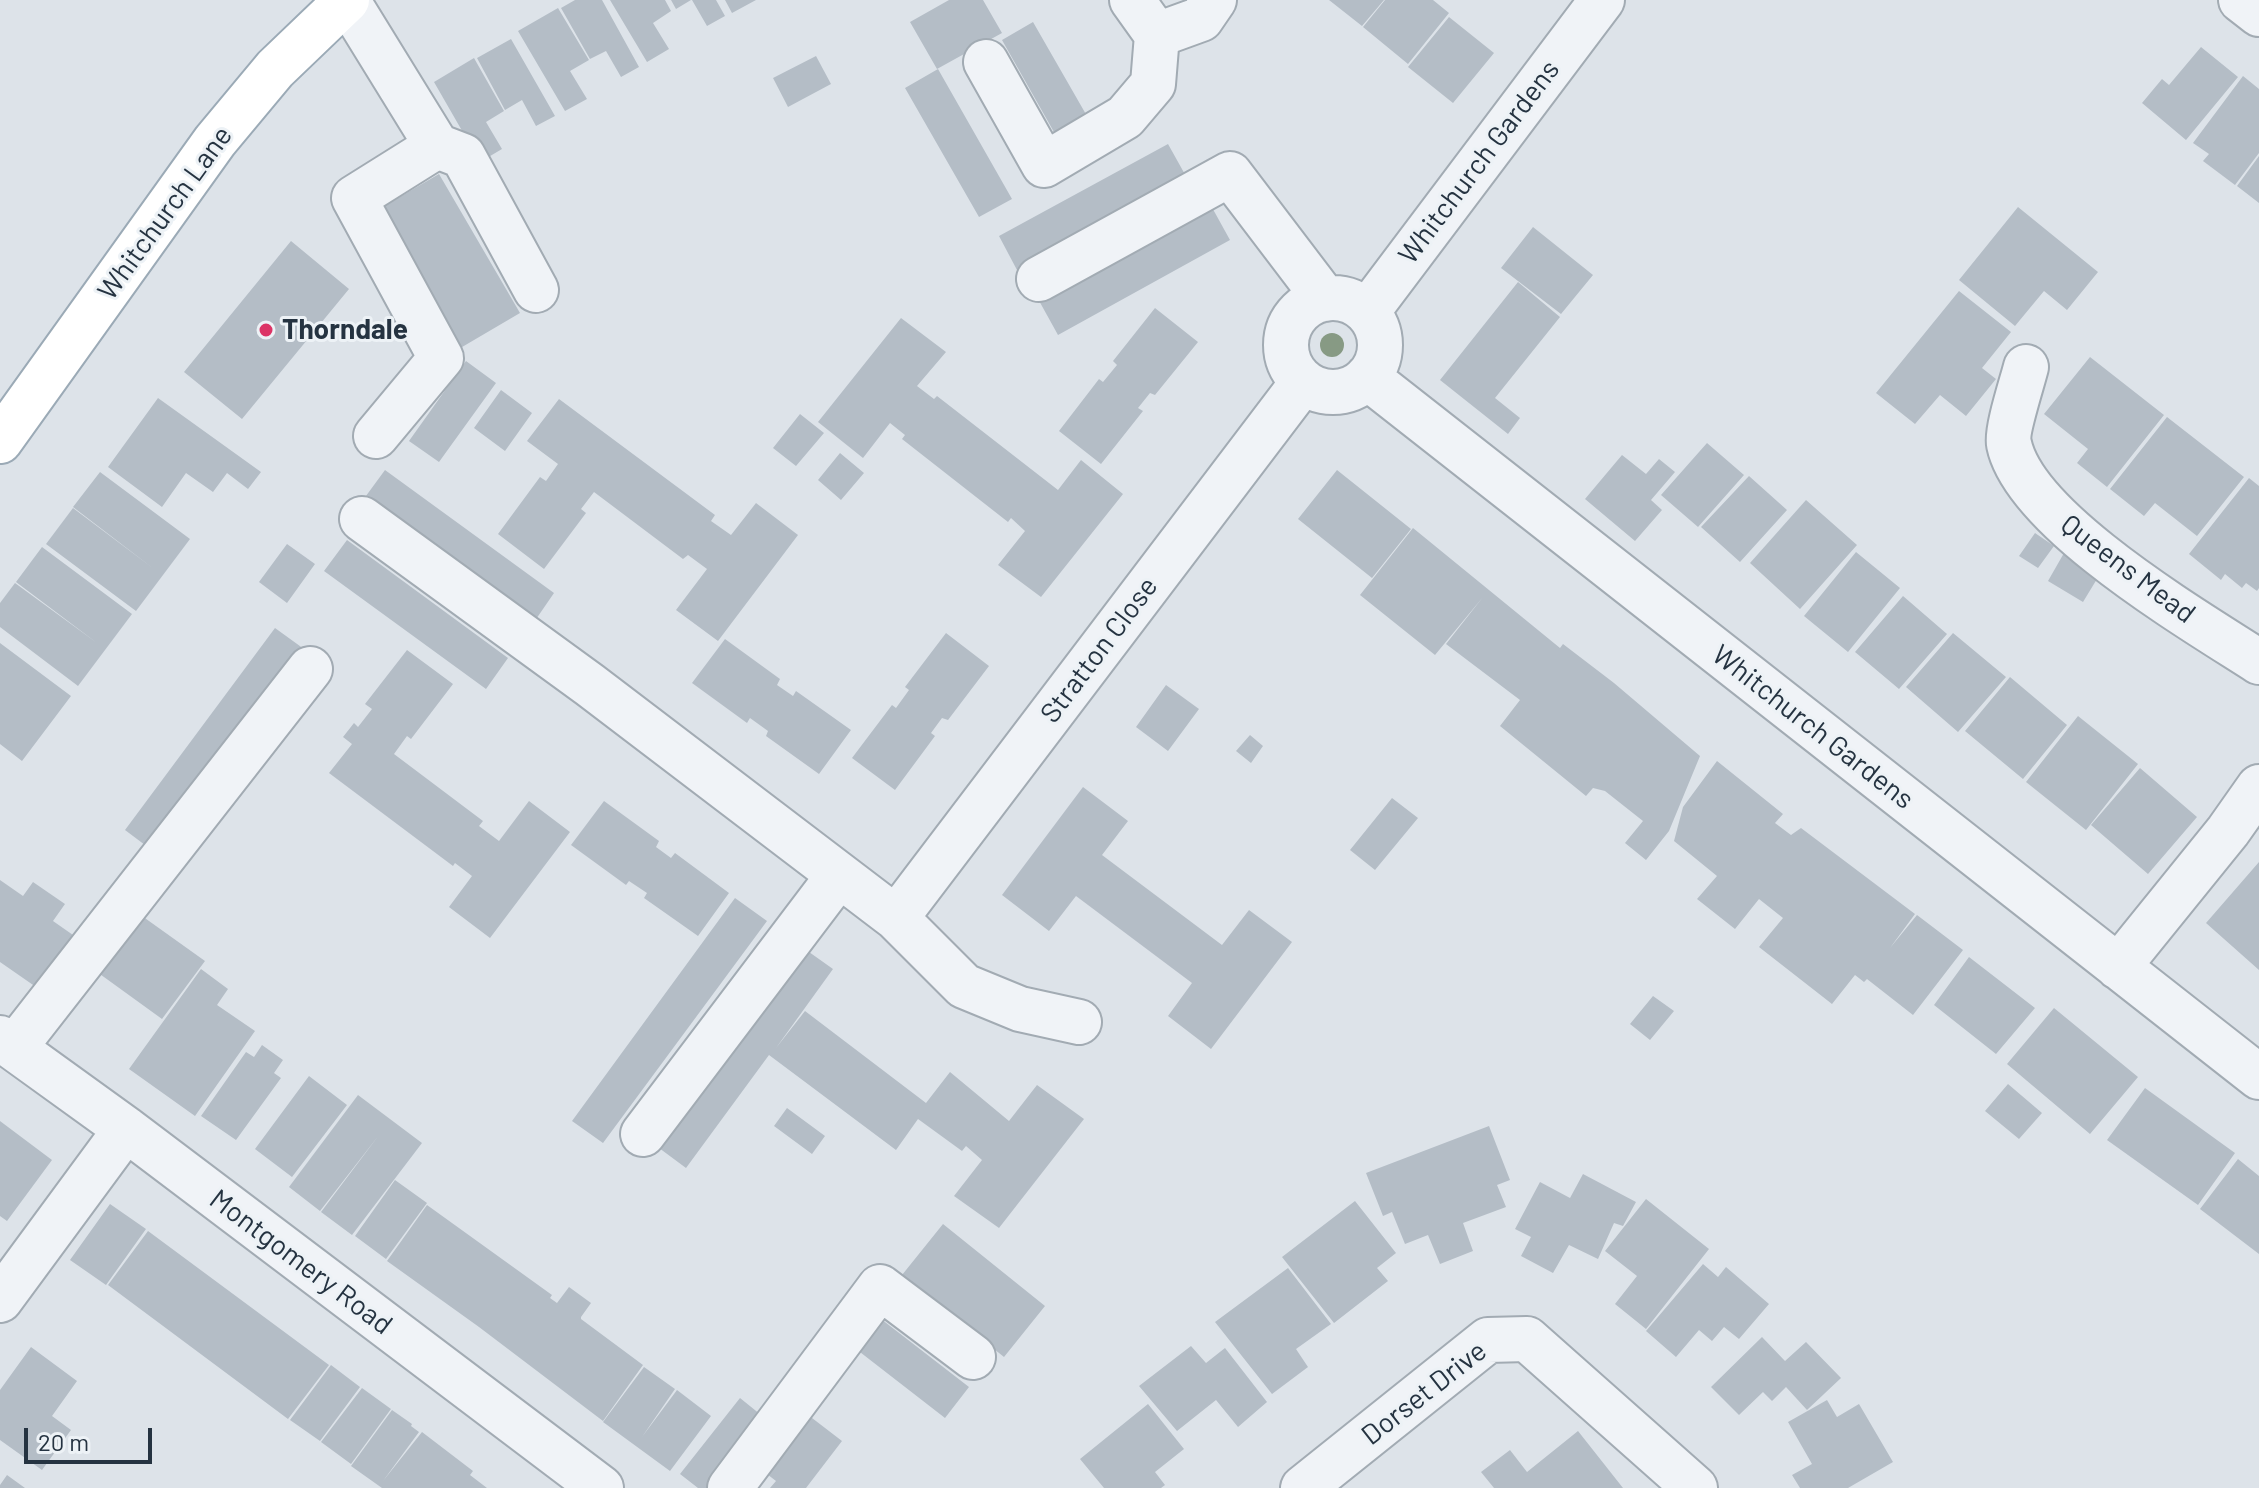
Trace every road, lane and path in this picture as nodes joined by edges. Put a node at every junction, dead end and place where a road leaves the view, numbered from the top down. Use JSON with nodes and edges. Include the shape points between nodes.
{"nodes":[{"id":1,"x":347,"y":0,"type":"edge"},
{"id":2,"x":1132,"y":0,"type":"edge"},
{"id":3,"x":1214,"y":0,"type":"edge"},
{"id":4,"x":2241,"y":0,"type":"edge"},
{"id":5,"x":1589,"y":4,"type":"edge"},
{"id":6,"x":2259,"y":14,"type":"edge"},
{"id":7,"x":1157,"y":35,"type":"junction"},
{"id":8,"x":986,"y":62,"type":"dead end"},
{"id":9,"x":437,"y":146,"type":"junction"},
{"id":10,"x":1039,"y":279,"type":"dead end"},
{"id":11,"x":536,"y":290,"type":"dead end"},
{"id":12,"x":1325,"y":299,"type":"junction"},
{"id":13,"x":1367,"y":312,"type":"junction"},
{"id":14,"x":2026,"y":367,"type":"dead end"},
{"id":15,"x":1367,"y":377,"type":"junction"},
{"id":16,"x":1303,"y":382,"type":"junction"},
{"id":17,"x":376,"y":436,"type":"dead end"},
{"id":18,"x":0,"y":441,"type":"edge"},
{"id":19,"x":362,"y":519,"type":"dead end"},
{"id":20,"x":2259,"y":662,"type":"edge"},
{"id":21,"x":310,"y":669,"type":"dead end"},
{"id":22,"x":2259,"y":787,"type":"edge"},
{"id":23,"x":839,"y":875,"type":"junction"},
{"id":24,"x":896,"y":918,"type":"junction"},
{"id":25,"x":2118,"y":967,"type":"junction"},
{"id":26,"x":1079,"y":1022,"type":"dead end"},
{"id":27,"x":7,"y":1043,"type":"edge"},
{"id":28,"x":2259,"y":1077,"type":"edge"},
{"id":29,"x":126,"y":1129,"type":"junction"},
{"id":30,"x":643,"y":1134,"type":"dead end"},
{"id":31,"x":0,"y":1300,"type":"edge"},
{"id":32,"x":973,"y":1357,"type":"dead end"},
{"id":33,"x":592,"y":1486,"type":"edge"},
{"id":34,"x":730,"y":1488,"type":"edge"},
{"id":35,"x":1303,"y":1488,"type":"edge"},
{"id":36,"x":1695,"y":1488,"type":"edge"}],
"edges":[{"from":1,"to":9,"type":"street"},
{"from":1,"to":18,"type":"main road","name":"Whitchurch Lane","via":[[275,69],[215,141]]},
{"from":2,"to":7,"type":"street"},
{"from":3,"to":7,"type":"street","via":[[1201,19]]},
{"from":4,"to":6,"type":"street"},
{"from":5,"to":13,"type":"street","name":"Whitchurch Gardens"},
{"from":7,"to":8,"type":"street","via":[[1153,84],[1125,117],[1044,165]]},
{"from":9,"to":11,"type":"street","via":[[463,156]]},
{"from":9,"to":17,"type":"street","via":[[354,198],[441,358]]},
{"from":10,"to":12,"type":"street","via":[[1230,174]]},
{"from":12,"to":13,"type":"street","via":[[1340,298]]},
{"from":12,"to":16,"type":"street","via":[[1298,313],[1286,341],[1287,356]]},
{"from":13,"to":15,"type":"street","via":[[1379,338],[1375,366]]},
{"from":14,"to":20,"type":"street","name":"Queens Mead","via":[[2008,441],[2018,472],[2046,506],[2102,556]]},
{"from":15,"to":16,"type":"street","via":[[1343,391],[1328,392]]},
{"from":15,"to":25,"type":"street","name":"Whitchurch Gardens"},
{"from":16,"to":24,"type":"street","name":"Stratton Close"},
{"from":19,"to":23,"type":"street"},
{"from":21,"to":27,"type":"street"},
{"from":22,"to":25,"type":"street"},
{"from":23,"to":24,"type":"street"},
{"from":23,"to":30,"type":"street"},
{"from":24,"to":26,"type":"street","via":[[964,986],[1020,1009]]},
{"from":25,"to":28,"type":"street","name":"Whitchurch Gardens"},
{"from":27,"to":29,"type":"street","name":"Montgomery Road"},
{"from":29,"to":31,"type":"street"},
{"from":29,"to":33,"type":"street","name":"Montgomery Road"},
{"from":32,"to":34,"type":"street","via":[[880,1287]]},
{"from":35,"to":36,"type":"street","name":"Dorset Drive","via":[[1488,1340],[1527,1339]]}]}
